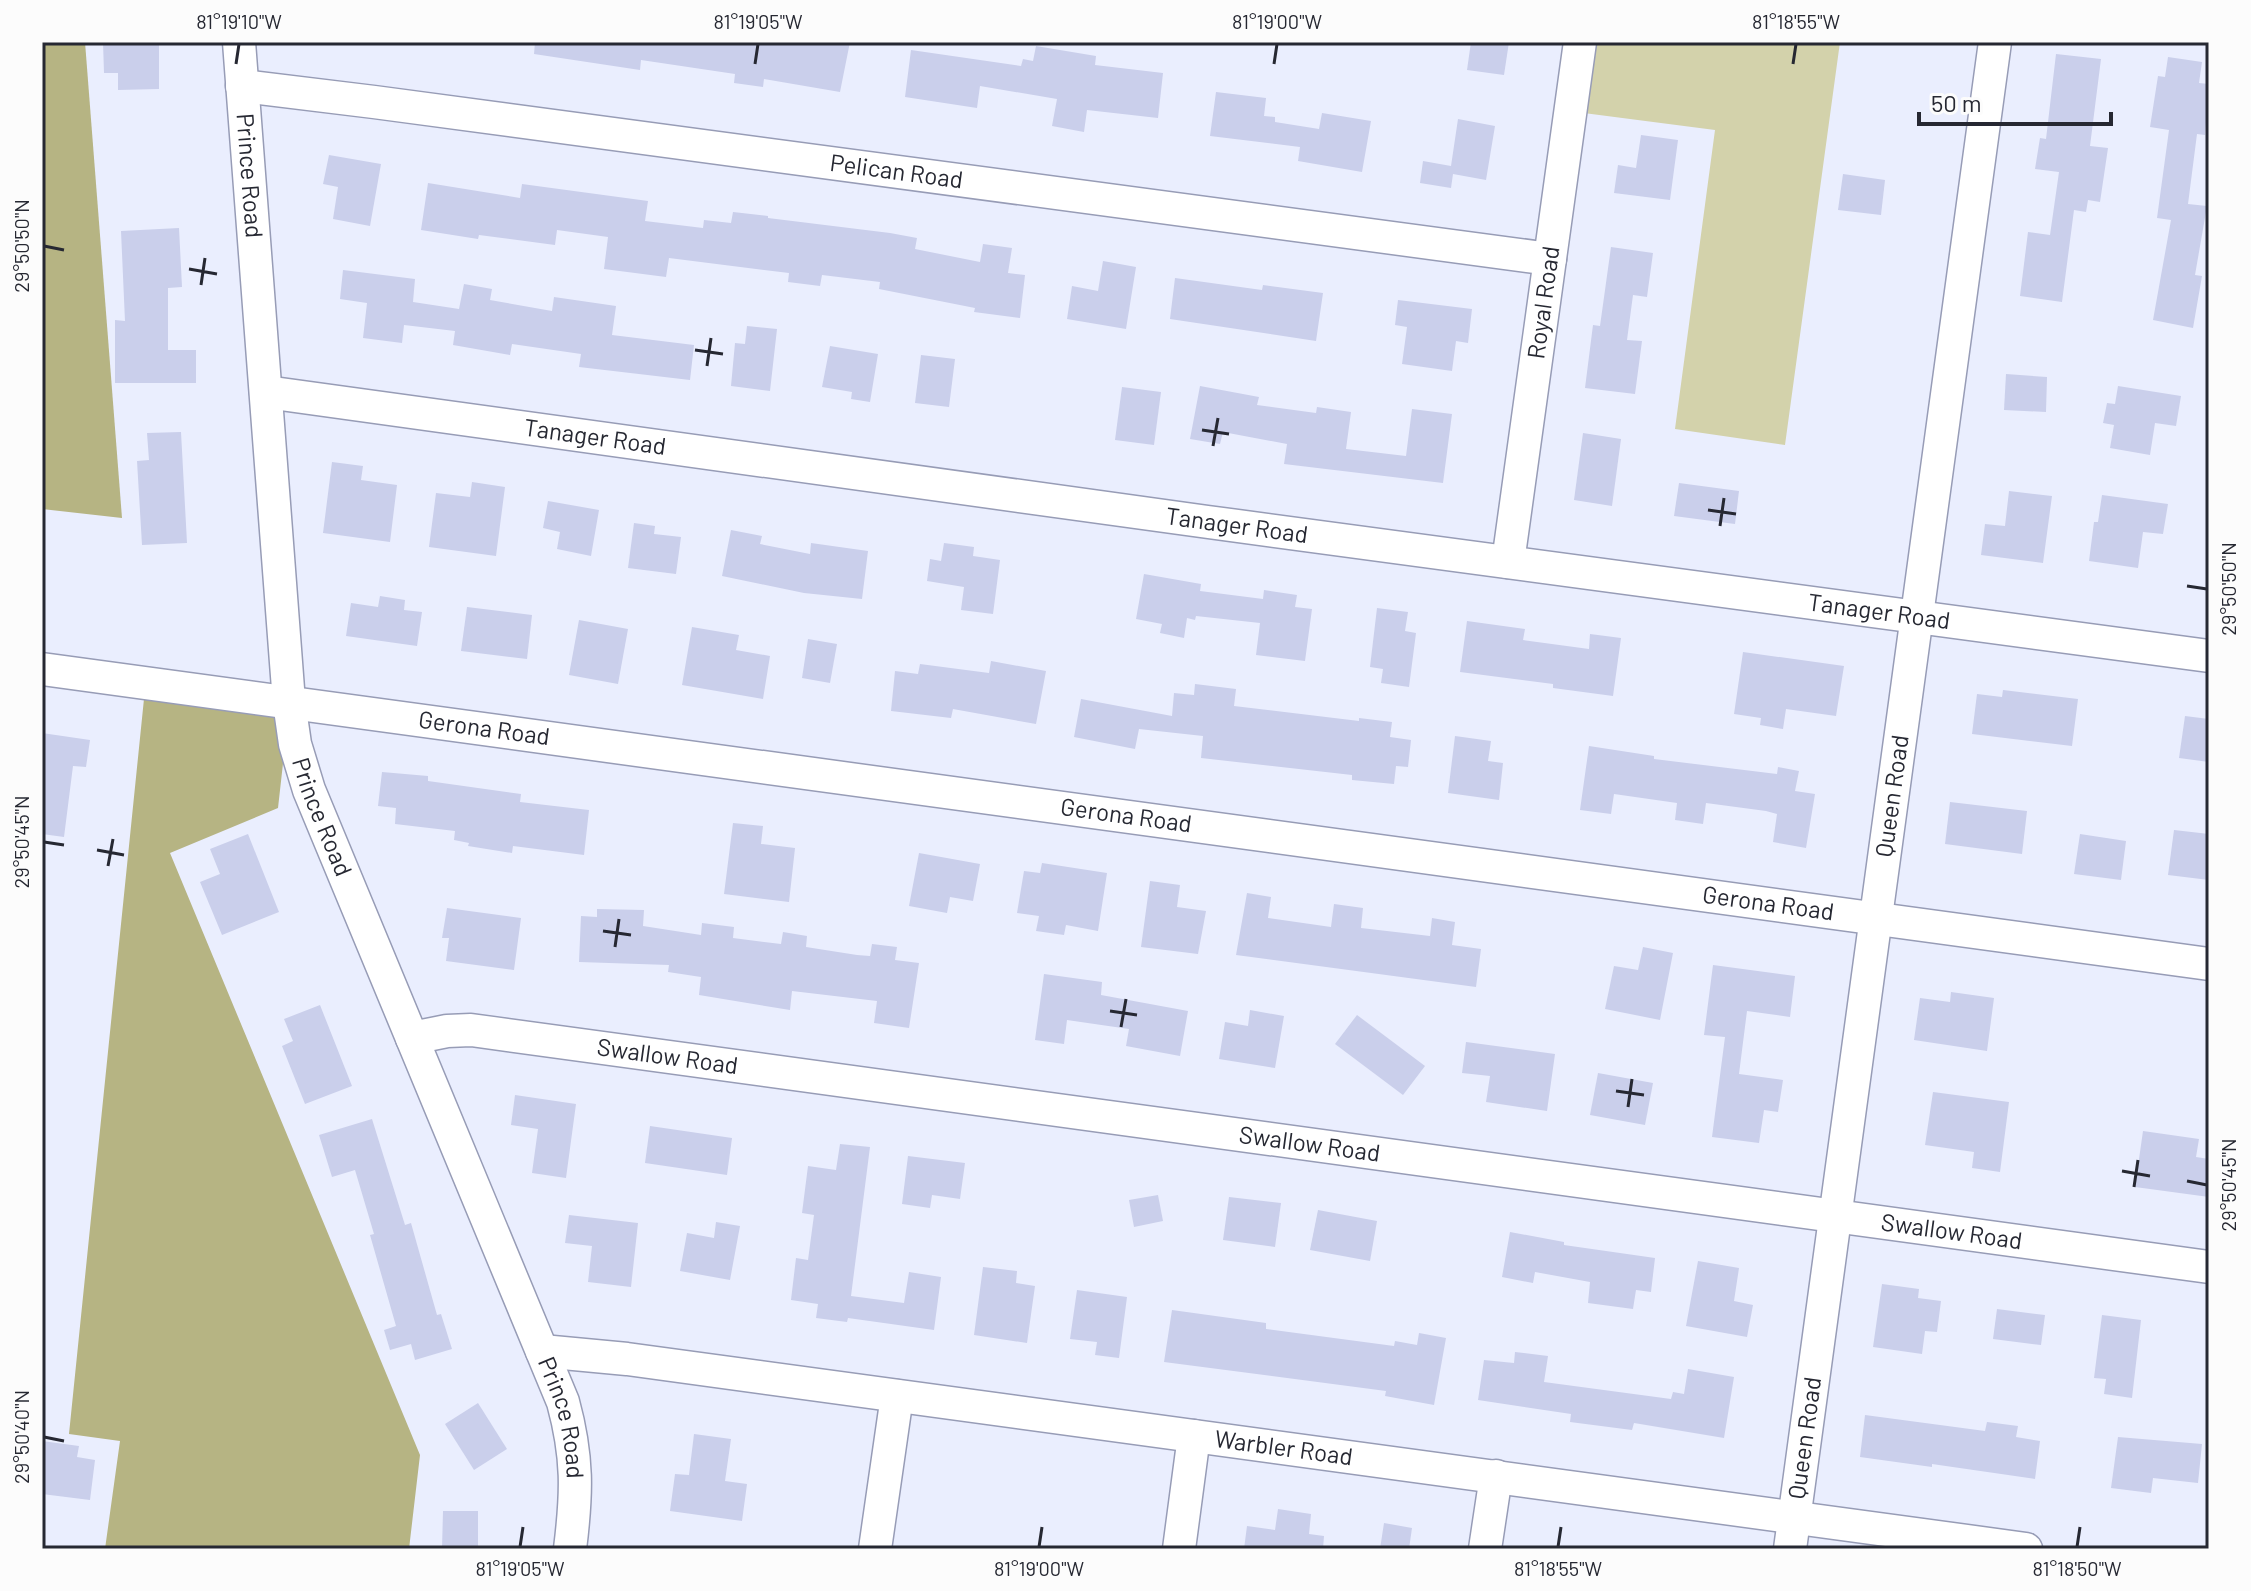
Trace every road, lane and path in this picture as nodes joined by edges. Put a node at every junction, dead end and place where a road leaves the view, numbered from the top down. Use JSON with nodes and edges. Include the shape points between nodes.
{"nodes":[{"id":1,"x":239,"y":42,"type":"edge"},
{"id":2,"x":1580,"y":42,"type":"edge"},
{"id":3,"x":1995,"y":42,"type":"edge"},
{"id":4,"x":242,"y":86,"type":"junction"},
{"id":5,"x":1550,"y":259,"type":"junction"},
{"id":6,"x":266,"y":392,"type":"junction"},
{"id":7,"x":1508,"y":562,"type":"junction"},
{"id":8,"x":1918,"y":616,"type":"junction"},
{"id":9,"x":2209,"y":656,"type":"edge"},
{"id":10,"x":42,"y":669,"type":"edge"},
{"id":11,"x":289,"y":702,"type":"junction"},
{"id":12,"x":1878,"y":919,"type":"junction"},
{"id":13,"x":2209,"y":964,"type":"edge"},
{"id":14,"x":412,"y":1038,"type":"junction"},
{"id":15,"x":1836,"y":1217,"type":"junction"},
{"id":16,"x":2209,"y":1267,"type":"edge"},
{"id":17,"x":542,"y":1351,"type":"junction"},
{"id":18,"x":897,"y":1396,"type":"junction"},
{"id":19,"x":1194,"y":1436,"type":"junction"},
{"id":20,"x":1496,"y":1476,"type":"junction"},
{"id":21,"x":1792,"y":1533,"type":"edge"},
{"id":22,"x":570,"y":1549,"type":"edge"},
{"id":23,"x":875,"y":1549,"type":"edge"},
{"id":24,"x":1179,"y":1549,"type":"edge"},
{"id":25,"x":1485,"y":1549,"type":"edge"},
{"id":26,"x":2026,"y":1549,"type":"edge"}],
"edges":[{"from":1,"to":4,"type":"street","name":"Prince Road"},
{"from":2,"to":5,"type":"street","name":"Royal Road"},
{"from":3,"to":8,"type":"street","name":"Queen Road"},
{"from":4,"to":5,"type":"street","name":"Pelican Road"},
{"from":4,"to":6,"type":"street","name":"Prince Road"},
{"from":5,"to":7,"type":"street","name":"Royal Road"},
{"from":6,"to":7,"type":"street","name":"Tanager Road"},
{"from":6,"to":11,"type":"street","name":"Prince Road"},
{"from":7,"to":8,"type":"street","name":"Tanager Road"},
{"from":8,"to":9,"type":"street","name":"Tanager Road"},
{"from":8,"to":12,"type":"street","name":"Queen Road"},
{"from":10,"to":11,"type":"street","name":"Gerona Road"},
{"from":11,"to":12,"type":"street","name":"Gerona Road"},
{"from":11,"to":14,"type":"street","name":"Prince Road","via":[[309,790]]},
{"from":12,"to":13,"type":"street","name":"Gerona Road"},
{"from":12,"to":15,"type":"street","name":"Queen Road"},
{"from":14,"to":15,"type":"street","name":"Swallow Road","via":[[471,1030]]},
{"from":14,"to":17,"type":"street","name":"Prince Road"},
{"from":15,"to":16,"type":"street","name":"Swallow Road"},
{"from":15,"to":21,"type":"street","name":"Queen Road"},
{"from":17,"to":18,"type":"street","name":"Warbler Road"},
{"from":17,"to":22,"type":"street","name":"Prince Road","via":[[572,1434],[577,1499]]},
{"from":18,"to":19,"type":"street","name":"Warbler Road"},
{"from":18,"to":23,"type":"street"},
{"from":19,"to":20,"type":"street","name":"Warbler Road"},
{"from":19,"to":24,"type":"street"},
{"from":20,"to":21,"type":"street","name":"Warbler Road"},
{"from":20,"to":25,"type":"street"},
{"from":21,"to":26,"type":"street","name":"Warbler Road"}]}
